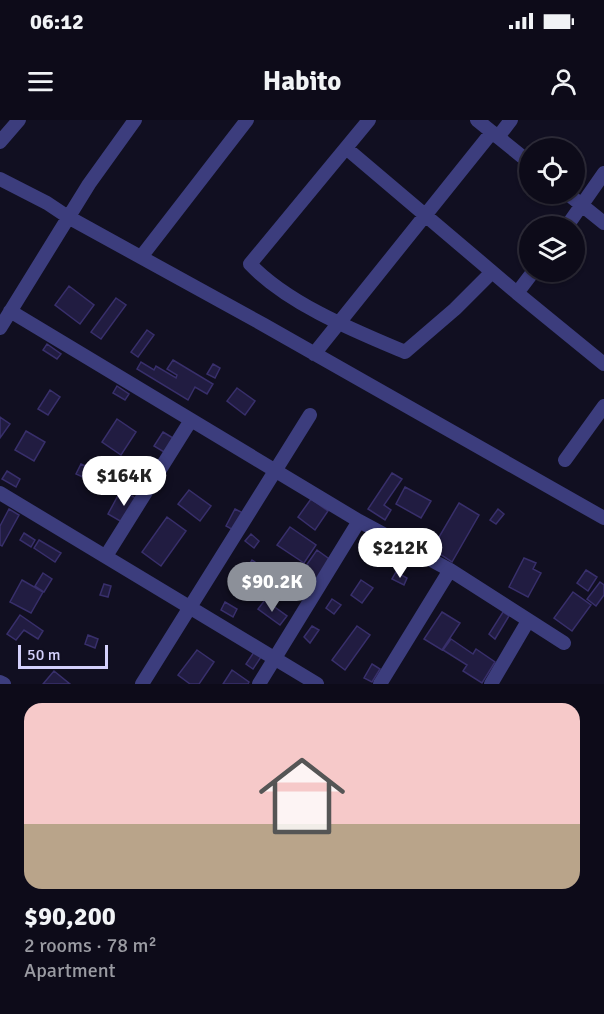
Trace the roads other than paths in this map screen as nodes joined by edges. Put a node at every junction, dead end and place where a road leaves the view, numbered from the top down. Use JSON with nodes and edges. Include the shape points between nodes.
{"nodes":[{"id":1,"x":19,"y":120,"type":"edge"},
{"id":2,"x":135,"y":120,"type":"edge"},
{"id":3,"x":248,"y":120,"type":"edge"},
{"id":4,"x":369,"y":120,"type":"edge"},
{"id":5,"x":477,"y":120,"type":"edge"},
{"id":6,"x":511,"y":120,"type":"edge"},
{"id":7,"x":495,"y":135,"type":"junction"},
{"id":8,"x":0,"y":142,"type":"edge"},
{"id":9,"x":346,"y":148,"type":"junction"},
{"id":10,"x":519,"y":154,"type":"edge"},
{"id":11,"x":604,"y":173,"type":"edge"},
{"id":12,"x":0,"y":179,"type":"edge"},
{"id":13,"x":582,"y":205,"type":"junction"},
{"id":14,"x":425,"y":215,"type":"junction"},
{"id":15,"x":574,"y":216,"type":"edge"},
{"id":16,"x":68,"y":217,"type":"junction"},
{"id":17,"x":604,"y":223,"type":"edge"},
{"id":18,"x":141,"y":257,"type":"junction"},
{"id":19,"x":492,"y":272,"type":"junction"},
{"id":20,"x":525,"y":282,"type":"edge"},
{"id":21,"x":517,"y":293,"type":"junction"},
{"id":22,"x":10,"y":312,"type":"junction"},
{"id":23,"x":338,"y":323,"type":"junction"},
{"id":24,"x":0,"y":327,"type":"edge"},
{"id":25,"x":314,"y":354,"type":"junction"},
{"id":26,"x":604,"y":364,"type":"edge"},
{"id":27,"x":604,"y":406,"type":"edge"},
{"id":28,"x":310,"y":415,"type":"dead end"},
{"id":29,"x":191,"y":420,"type":"junction"},
{"id":30,"x":565,"y":460,"type":"dead end"},
{"id":31,"x":276,"y":470,"type":"junction"},
{"id":32,"x":0,"y":493,"type":"edge"},
{"id":33,"x":604,"y":518,"type":"edge"},
{"id":34,"x":359,"y":521,"type":"junction"},
{"id":35,"x":106,"y":556,"type":"junction"},
{"id":36,"x":450,"y":570,"type":"junction"},
{"id":37,"x":190,"y":606,"type":"junction"},
{"id":38,"x":528,"y":621,"type":"junction"},
{"id":39,"x":564,"y":643,"type":"dead end"},
{"id":40,"x":275,"y":659,"type":"junction"},
{"id":41,"x":142,"y":684,"type":"edge"},
{"id":42,"x":259,"y":684,"type":"edge"},
{"id":43,"x":317,"y":684,"type":"edge"},
{"id":44,"x":380,"y":684,"type":"edge"},
{"id":45,"x":491,"y":684,"type":"edge"}],
"edges":[{"from":1,"to":8,"type":"street"},
{"from":2,"to":16,"type":"street"},
{"from":3,"to":18,"type":"street"},
{"from":4,"to":9,"type":"street"},
{"from":5,"to":7,"type":"street"},
{"from":6,"to":7,"type":"street"},
{"from":7,"to":10,"type":"street"},
{"from":7,"to":14,"type":"street"},
{"from":9,"to":14,"type":"street"},
{"from":9,"to":23,"type":"street","via":[[250,264],[265,280]]},
{"from":11,"to":13,"type":"street"},
{"from":12,"to":16,"type":"street"},
{"from":13,"to":15,"type":"street"},
{"from":13,"to":17,"type":"street"},
{"from":14,"to":19,"type":"street"},
{"from":14,"to":23,"type":"street"},
{"from":16,"to":18,"type":"street"},
{"from":16,"to":22,"type":"street"},
{"from":18,"to":25,"type":"street"},
{"from":19,"to":21,"type":"street"},
{"from":19,"to":23,"type":"street","via":[[405,352]]},
{"from":20,"to":21,"type":"street"},
{"from":21,"to":26,"type":"street"},
{"from":22,"to":24,"type":"street"},
{"from":22,"to":29,"type":"street"},
{"from":23,"to":25,"type":"street"},
{"from":25,"to":33,"type":"street"},
{"from":27,"to":30,"type":"street"},
{"from":28,"to":31,"type":"street"},
{"from":29,"to":31,"type":"street"},
{"from":29,"to":35,"type":"street"},
{"from":31,"to":34,"type":"street"},
{"from":31,"to":37,"type":"street"},
{"from":32,"to":35,"type":"street"},
{"from":34,"to":36,"type":"street"},
{"from":34,"to":40,"type":"street"},
{"from":35,"to":37,"type":"street"},
{"from":36,"to":38,"type":"street"},
{"from":36,"to":44,"type":"street"},
{"from":37,"to":40,"type":"street"},
{"from":37,"to":41,"type":"street"},
{"from":38,"to":39,"type":"street"},
{"from":38,"to":45,"type":"street"},
{"from":40,"to":42,"type":"street"},
{"from":40,"to":43,"type":"street"}]}
